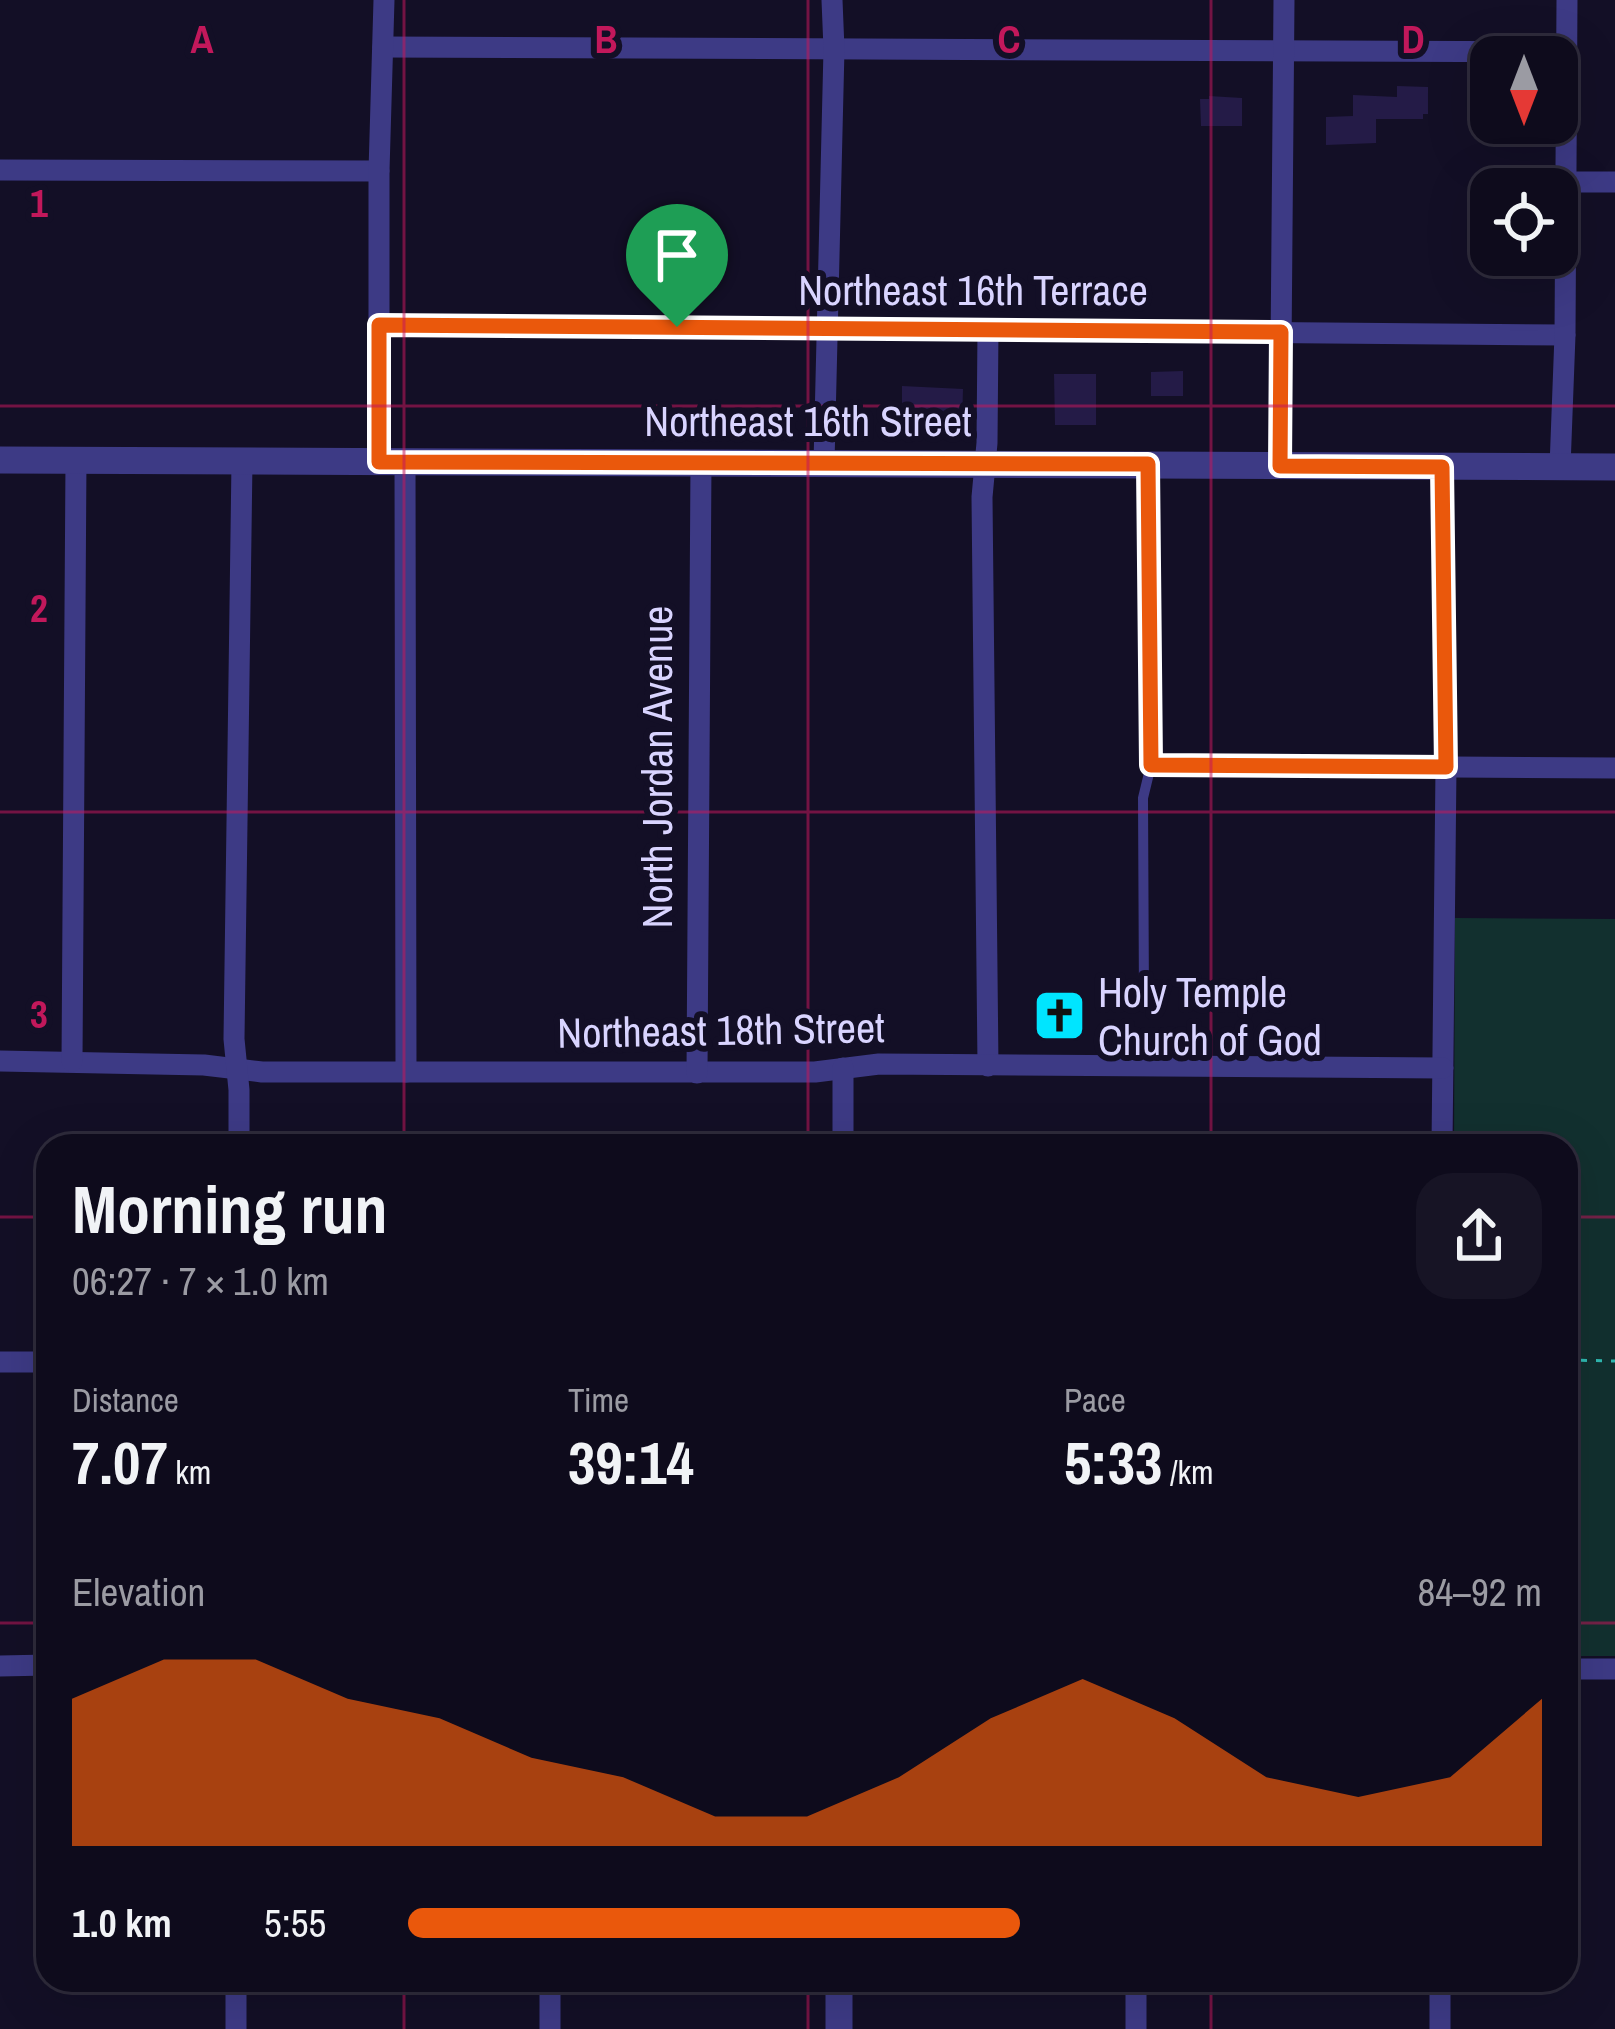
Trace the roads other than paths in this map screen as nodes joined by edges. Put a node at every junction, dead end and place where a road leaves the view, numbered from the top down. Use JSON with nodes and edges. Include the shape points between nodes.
{"nodes":[{"id":1,"x":383,"y":0,"type":"edge"},
{"id":2,"x":832,"y":0,"type":"edge"},
{"id":3,"x":1284,"y":0,"type":"edge"},
{"id":4,"x":1567,"y":0,"type":"edge"},
{"id":5,"x":1567,"y":36,"type":"edge"},
{"id":6,"x":383,"y":46,"type":"junction"},
{"id":7,"x":834,"y":49,"type":"junction"},
{"id":8,"x":1284,"y":51,"type":"junction"},
{"id":9,"x":1470,"y":52,"type":"edge"},
{"id":10,"x":0,"y":170,"type":"edge"},
{"id":11,"x":379,"y":171,"type":"junction"},
{"id":12,"x":1578,"y":182,"type":"edge"},
{"id":13,"x":1615,"y":182,"type":"edge"},
{"id":14,"x":1565,"y":276,"type":"edge"},
{"id":15,"x":379,"y":325,"type":"junction"},
{"id":16,"x":827,"y":328,"type":"junction"},
{"id":17,"x":988,"y":329,"type":"junction"},
{"id":18,"x":1281,"y":332,"type":"junction"},
{"id":19,"x":1565,"y":335,"type":"junction"},
{"id":20,"x":0,"y":460,"type":"edge"},
{"id":21,"x":76,"y":460,"type":"junction"},
{"id":22,"x":242,"y":461,"type":"junction"},
{"id":23,"x":392,"y":462,"type":"junction"},
{"id":24,"x":701,"y":462,"type":"junction"},
{"id":25,"x":824,"y":463,"type":"junction"},
{"id":26,"x":985,"y":464,"type":"junction"},
{"id":27,"x":1148,"y":464,"type":"junction"},
{"id":28,"x":1280,"y":466,"type":"junction"},
{"id":29,"x":1442,"y":467,"type":"junction"},
{"id":30,"x":1560,"y":467,"type":"junction"},
{"id":31,"x":1615,"y":467,"type":"edge"},
{"id":32,"x":1151,"y":765,"type":"junction"},
{"id":33,"x":1446,"y":767,"type":"junction"},
{"id":34,"x":1615,"y":769,"type":"edge"},
{"id":35,"x":1144,"y":1003,"type":"dead end"},
{"id":36,"x":0,"y":1061,"type":"edge"},
{"id":37,"x":71,"y":1061,"type":"junction"},
{"id":38,"x":988,"y":1066,"type":"junction"},
{"id":39,"x":844,"y":1068,"type":"junction"},
{"id":40,"x":1443,"y":1068,"type":"junction"},
{"id":41,"x":237,"y":1069,"type":"junction"},
{"id":42,"x":406,"y":1072,"type":"junction"},
{"id":43,"x":697,"y":1073,"type":"junction"},
{"id":44,"x":239,"y":1134,"type":"edge"},
{"id":45,"x":843,"y":1134,"type":"edge"},
{"id":46,"x":1442,"y":1134,"type":"edge"},
{"id":47,"x":0,"y":1362,"type":"edge"},
{"id":48,"x":36,"y":1362,"type":"edge"},
{"id":49,"x":36,"y":1665,"type":"edge"},
{"id":50,"x":0,"y":1666,"type":"edge"},
{"id":51,"x":1578,"y":1669,"type":"edge"},
{"id":52,"x":1615,"y":1669,"type":"edge"},
{"id":53,"x":236,"y":1992,"type":"edge"},
{"id":54,"x":550,"y":1992,"type":"edge"},
{"id":55,"x":839,"y":1992,"type":"edge"},
{"id":56,"x":1136,"y":1992,"type":"edge"},
{"id":57,"x":1440,"y":1992,"type":"edge"},
{"id":58,"x":236,"y":2029,"type":"edge"},
{"id":59,"x":550,"y":2029,"type":"edge"},
{"id":60,"x":839,"y":2029,"type":"edge"},
{"id":61,"x":1136,"y":2029,"type":"edge"},
{"id":62,"x":1440,"y":2029,"type":"edge"}],
"edges":[{"from":1,"to":6,"type":"street"},
{"from":2,"to":7,"type":"street"},
{"from":3,"to":8,"type":"street"},
{"from":4,"to":5,"type":"street"},
{"from":6,"to":7,"type":"street"},
{"from":6,"to":11,"type":"street"},
{"from":7,"to":8,"type":"street"},
{"from":7,"to":16,"type":"street"},
{"from":8,"to":9,"type":"street"},
{"from":8,"to":18,"type":"street"},
{"from":10,"to":11,"type":"street"},
{"from":11,"to":15,"type":"street"},
{"from":12,"to":13,"type":"street"},
{"from":14,"to":19,"type":"street"},
{"from":15,"to":16,"type":"street","name":"Northeast 16th Terrace"},
{"from":15,"to":23,"type":"street"},
{"from":16,"to":17,"type":"street","name":"Northeast 16th Terrace"},
{"from":16,"to":25,"type":"street"},
{"from":17,"to":18,"type":"street","name":"Northeast 16th Terrace"},
{"from":17,"to":26,"type":"street"},
{"from":18,"to":19,"type":"street","name":"Northeast 16th Terrace"},
{"from":18,"to":28,"type":"street"},
{"from":19,"to":30,"type":"street"},
{"from":20,"to":21,"type":"street","name":"Northeast 16th Street"},
{"from":21,"to":22,"type":"street","name":"Northeast 16th Street"},
{"from":21,"to":37,"type":"street"},
{"from":22,"to":23,"type":"street","name":"Northeast 16th Street"},
{"from":22,"to":41,"type":"street"},
{"from":23,"to":24,"type":"street","name":"Northeast 16th Street"},
{"from":23,"to":42,"type":"street"},
{"from":24,"to":25,"type":"street","name":"Northeast 16th Street"},
{"from":24,"to":43,"type":"street","name":"North Jordan Avenue"},
{"from":25,"to":26,"type":"street","name":"Northeast 16th Street"},
{"from":26,"to":27,"type":"street","name":"Northeast 16th Street"},
{"from":26,"to":38,"type":"street"},
{"from":27,"to":28,"type":"street","name":"Northeast 16th Street"},
{"from":27,"to":32,"type":"street"},
{"from":28,"to":29,"type":"street","name":"Northeast 16th Street"},
{"from":29,"to":30,"type":"street","name":"Northeast 16th Street"},
{"from":29,"to":33,"type":"street"},
{"from":30,"to":31,"type":"street","name":"Northeast 16th Street"},
{"from":32,"to":33,"type":"street"},
{"from":32,"to":35,"type":"lane","via":[[1143,798]]},
{"from":33,"to":34,"type":"street"},
{"from":33,"to":40,"type":"street"},
{"from":36,"to":37,"type":"street","name":"Northeast 18th Street"},
{"from":37,"to":41,"type":"street","name":"Northeast 18th Street"},
{"from":38,"to":39,"type":"street","name":"Northeast 18th Street"},
{"from":38,"to":40,"type":"street","name":"Northeast 18th Street"},
{"from":39,"to":43,"type":"street","name":"Northeast 18th Street"},
{"from":39,"to":45,"type":"street"},
{"from":40,"to":46,"type":"street"},
{"from":41,"to":42,"type":"street","name":"Northeast 18th Street"},
{"from":41,"to":44,"type":"street"},
{"from":42,"to":43,"type":"street","name":"Northeast 18th Street"},
{"from":47,"to":48,"type":"street"},
{"from":49,"to":50,"type":"street"},
{"from":51,"to":52,"type":"street"},
{"from":53,"to":58,"type":"street"},
{"from":54,"to":59,"type":"street"},
{"from":55,"to":60,"type":"street"},
{"from":56,"to":61,"type":"street"},
{"from":57,"to":62,"type":"street"}]}
